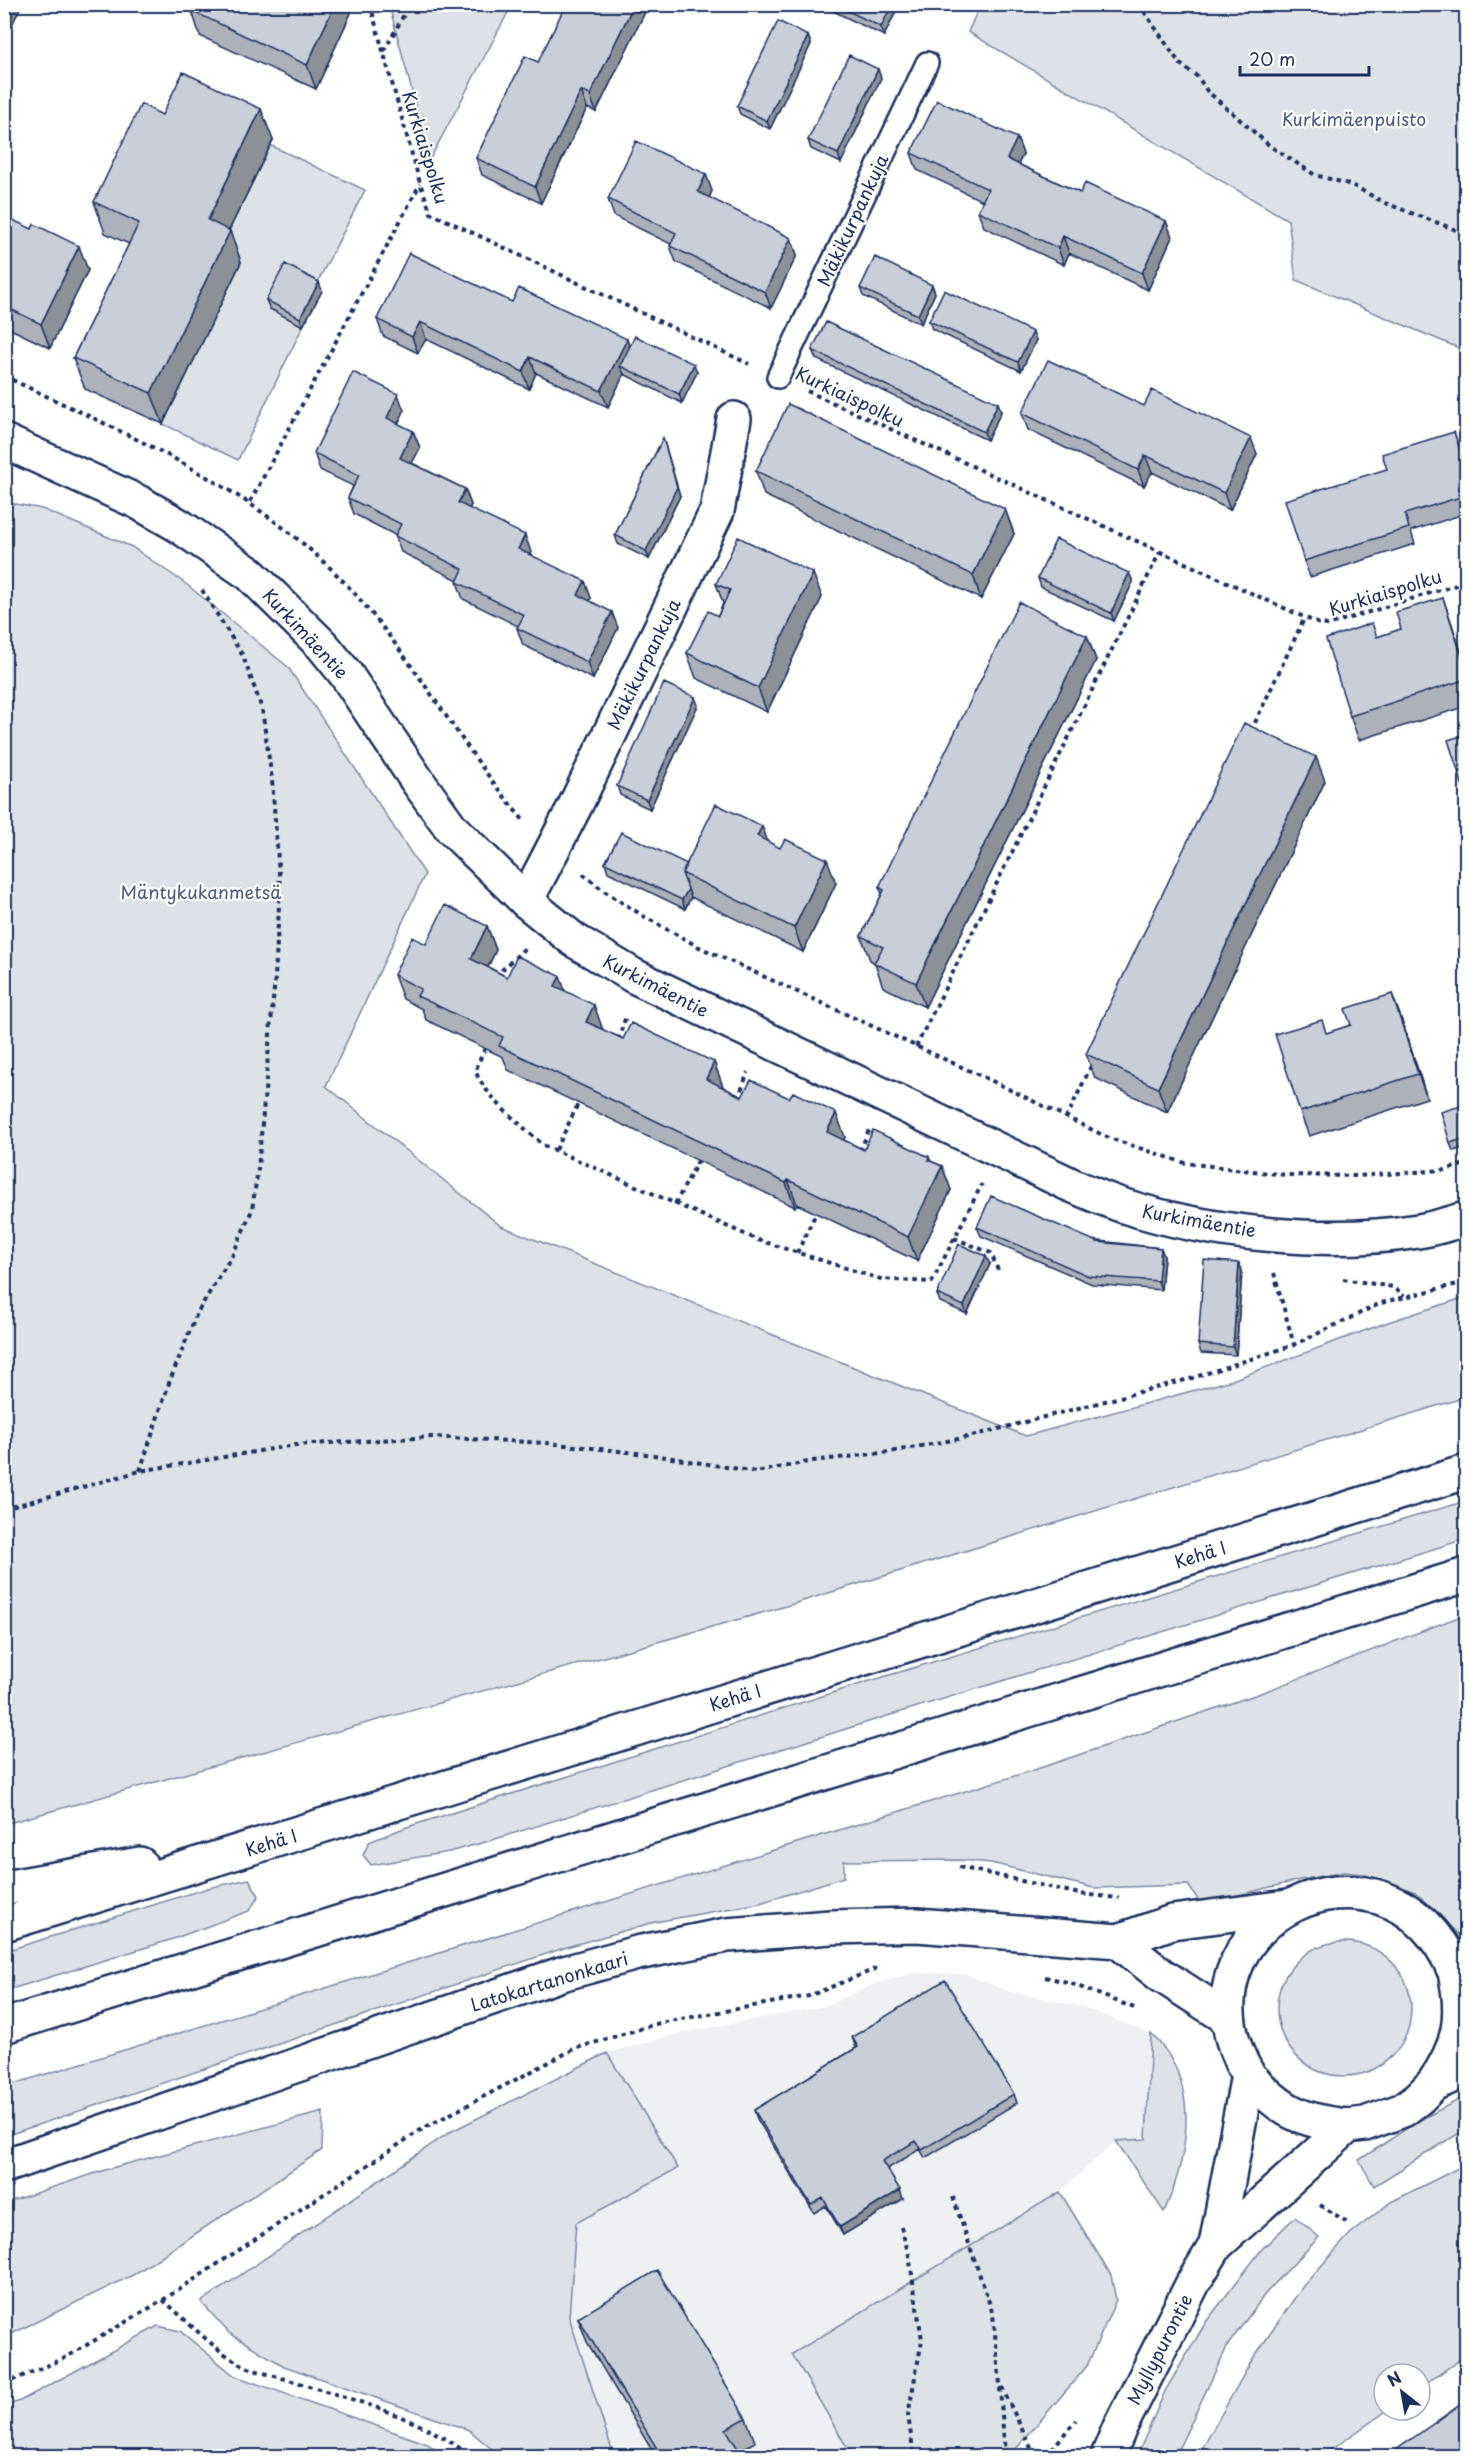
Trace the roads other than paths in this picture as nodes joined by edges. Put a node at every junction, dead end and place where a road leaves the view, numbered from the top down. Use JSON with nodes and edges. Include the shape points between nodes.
{"nodes":[{"id":1,"x":927,"y":63,"type":"dead end"},
{"id":2,"x":778,"y":377,"type":"road end"},
{"id":3,"x":734,"y":419,"type":"dead end"},
{"id":4,"x":4,"y":441,"type":"edge"},
{"id":5,"x":526,"y":901,"type":"junction"},
{"id":6,"x":1467,"y":1219,"type":"edge"},
{"id":7,"x":1467,"y":1472,"type":"edge"},
{"id":8,"x":1467,"y":1575,"type":"edge"},
{"id":9,"x":286,"y":1837,"type":"junction"},
{"id":10,"x":4,"y":1888,"type":"edge"},
{"id":11,"x":1287,"y":1907,"type":"junction"},
{"id":12,"x":4,"y":1924,"type":"edge"},
{"id":13,"x":1118,"y":1941,"type":"junction"},
{"id":14,"x":1461,"y":1974,"type":"edge"},
{"id":15,"x":128,"y":1988,"type":"junction"},
{"id":16,"x":1228,"y":2018,"type":"junction"},
{"id":17,"x":4,"y":2026,"type":"edge"},
{"id":18,"x":4,"y":2038,"type":"edge"},
{"id":19,"x":1467,"y":2070,"type":"edge"},
{"id":20,"x":1248,"y":2075,"type":"junction"},
{"id":21,"x":1433,"y":2084,"type":"junction"},
{"id":22,"x":1348,"y":2126,"type":"junction"},
{"id":23,"x":4,"y":2166,"type":"edge"},
{"id":24,"x":1216,"y":2245,"type":"junction"},
{"id":25,"x":1108,"y":2457,"type":"edge"}],
"edges":[{"from":1,"to":2,"type":"lane","name":"Mäkikurpankuja"},
{"from":3,"to":5,"type":"main road","name":"Mäkikurpankuja","via":[[717,511]]},
{"from":4,"to":5,"type":"main road","name":"Kurkimäentie","via":[[138,502],[250,574],[345,673],[452,829]]},
{"from":5,"to":6,"type":"main road","name":"Kurkimäentie","via":[[574,940],[633,976],[1059,1179],[1124,1206],[1190,1223],[1336,1238],[1420,1231]]},
{"from":7,"to":9,"type":"main road","name":"Kehä I"},
{"from":8,"to":15,"type":"main road"},
{"from":9,"to":10,"type":"main road"},
{"from":9,"to":12,"type":"main road","name":"Kehä I"},
{"from":11,"to":13,"type":"main road","name":"Latokartanonkaari","via":[[1172,1922]]},
{"from":11,"to":14,"type":"main road","via":[[1325,1893],[1346,1892],[1386,1900],[1405,1909],[1436,1936]]},
{"from":11,"to":16,"type":"main road","via":[[1261,1928],[1241,1954],[1228,1996]]},
{"from":13,"to":16,"type":"main road","via":[[1161,1975]]},
{"from":13,"to":23,"type":"main road","name":"Latokartanonkaari","via":[[917,1925],[831,1927],[716,1937],[561,1974]]},
{"from":14,"to":21,"type":"main road","via":[[1461,2019],[1456,2042]]},
{"from":15,"to":17,"type":"main road"},
{"from":15,"to":18,"type":"main road"},
{"from":16,"to":20,"type":"main road","via":[[1238,2058]]},
{"from":19,"to":21,"type":"main road"},
{"from":20,"to":22,"type":"main road","via":[[1268,2097],[1292,2113],[1319,2123]]},
{"from":20,"to":24,"type":"main road","name":"Myllypurontie"},
{"from":21,"to":22,"type":"main road","via":[[1403,2110]]},
{"from":22,"to":24,"type":"main road","name":"Myllypurontie"},
{"from":24,"to":25,"type":"main road","name":"Myllypurontie","via":[[1193,2283]]}]}
